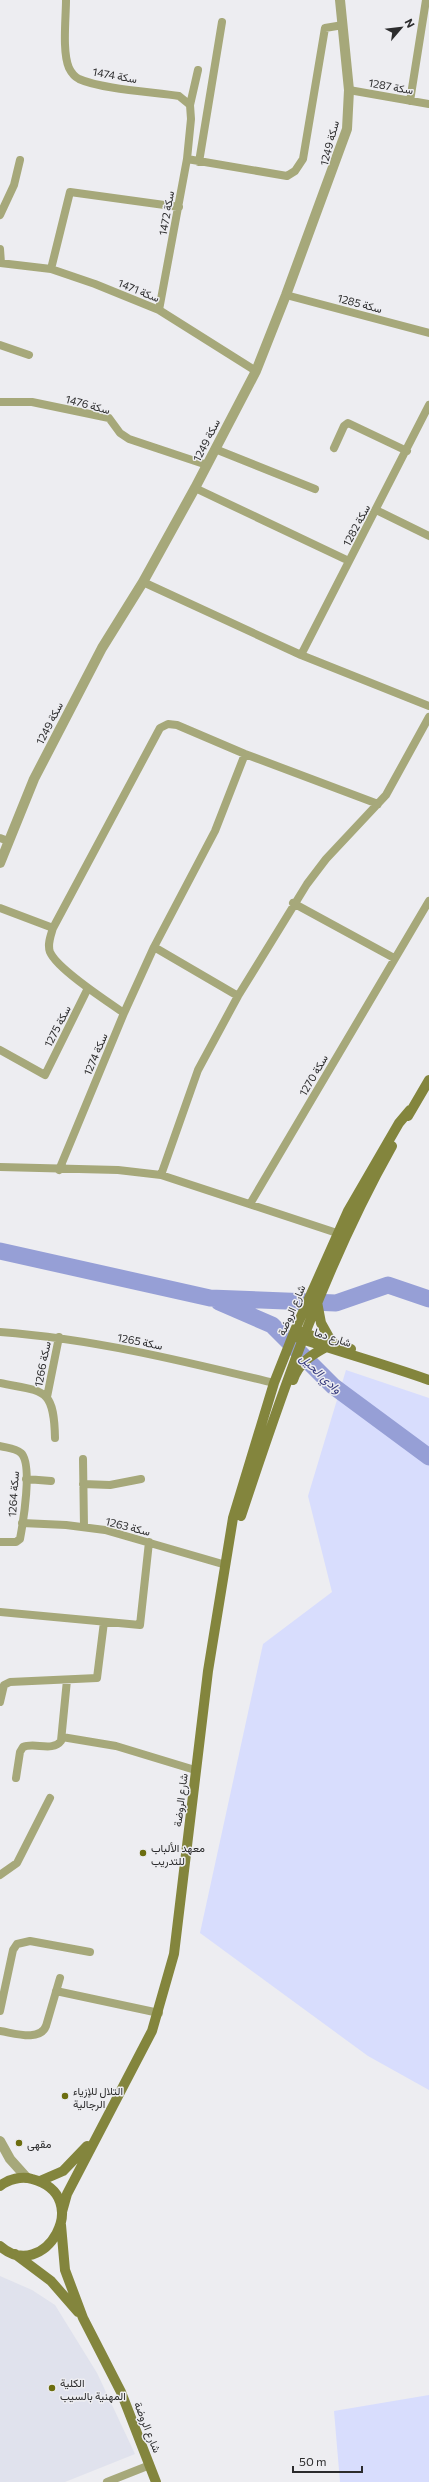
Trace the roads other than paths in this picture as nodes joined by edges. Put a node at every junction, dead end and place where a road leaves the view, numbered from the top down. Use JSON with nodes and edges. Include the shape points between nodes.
{"nodes":[{"id":1,"x":66,"y":0,"type":"edge"},
{"id":2,"x":340,"y":0,"type":"edge"},
{"id":3,"x":426,"y":0,"type":"edge"},
{"id":4,"x":222,"y":22,"type":"dead end"},
{"id":5,"x":343,"y":25,"type":"junction"},
{"id":6,"x":198,"y":70,"type":"dead end"},
{"id":7,"x":349,"y":90,"type":"junction"},
{"id":8,"x":410,"y":101,"type":"junction"},
{"id":9,"x":429,"y":104,"type":"edge"},
{"id":10,"x":190,"y":106,"type":"junction"},
{"id":11,"x":187,"y":159,"type":"junction"},
{"id":12,"x":20,"y":160,"type":"dead end"},
{"id":13,"x":199,"y":162,"type":"junction"},
{"id":14,"x":179,"y":207,"type":"junction"},
{"id":15,"x":0,"y":215,"type":"edge"},
{"id":16,"x":0,"y":249,"type":"edge"},
{"id":17,"x":0,"y":263,"type":"edge"},
{"id":18,"x":51,"y":269,"type":"junction"},
{"id":19,"x":286,"y":295,"type":"junction"},
{"id":20,"x":159,"y":310,"type":"junction"},
{"id":21,"x":429,"y":333,"type":"edge"},
{"id":22,"x":0,"y":345,"type":"edge"},
{"id":23,"x":29,"y":355,"type":"dead end"},
{"id":24,"x":256,"y":371,"type":"junction"},
{"id":25,"x":0,"y":402,"type":"edge"},
{"id":26,"x":429,"y":405,"type":"edge"},
{"id":27,"x":334,"y":448,"type":"dead end"},
{"id":28,"x":215,"y":449,"type":"junction"},
{"id":29,"x":407,"y":451,"type":"junction"},
{"id":30,"x":207,"y":465,"type":"junction"},
{"id":31,"x":195,"y":488,"type":"junction"},
{"id":32,"x":315,"y":489,"type":"dead end"},
{"id":33,"x":376,"y":510,"type":"junction"},
{"id":34,"x":429,"y":536,"type":"edge"},
{"id":35,"x":349,"y":561,"type":"junction"},
{"id":36,"x":143,"y":582,"type":"junction"},
{"id":37,"x":301,"y":655,"type":"junction"},
{"id":38,"x":429,"y":706,"type":"edge"},
{"id":39,"x":429,"y":717,"type":"edge"},
{"id":40,"x":245,"y":754,"type":"junction"},
{"id":41,"x":378,"y":804,"type":"junction"},
{"id":42,"x":4,"y":840,"type":"edge"},
{"id":43,"x":0,"y":863,"type":"edge"},
{"id":44,"x":429,"y":901,"type":"edge"},
{"id":45,"x":293,"y":903,"type":"junction"},
{"id":46,"x":0,"y":908,"type":"edge"},
{"id":47,"x":53,"y":928,"type":"junction"},
{"id":48,"x":154,"y":947,"type":"junction"},
{"id":49,"x":394,"y":958,"type":"junction"},
{"id":50,"x":88,"y":988,"type":"junction"},
{"id":51,"x":238,"y":996,"type":"junction"},
{"id":52,"x":124,"y":1013,"type":"junction"},
{"id":53,"x":0,"y":1050,"type":"edge"},
{"id":54,"x":429,"y":1080,"type":"edge"},
{"id":55,"x":410,"y":1110,"type":"junction"},
{"id":56,"x":0,"y":1167,"type":"edge"},
{"id":57,"x":59,"y":1170,"type":"junction"},
{"id":58,"x":161,"y":1175,"type":"junction"},
{"id":59,"x":250,"y":1204,"type":"junction"},
{"id":60,"x":337,"y":1233,"type":"junction"},
{"id":61,"x":348,"y":1237,"type":"junction"},
{"id":62,"x":317,"y":1302,"type":"junction"},
{"id":63,"x":0,"y":1332,"type":"edge"},
{"id":64,"x":298,"y":1334,"type":"junction"},
{"id":65,"x":59,"y":1337,"type":"junction"},
{"id":66,"x":329,"y":1344,"type":"junction"},
{"id":67,"x":429,"y":1380,"type":"edge"},
{"id":68,"x":0,"y":1383,"type":"edge"},
{"id":69,"x":274,"y":1383,"type":"junction"},
{"id":70,"x":47,"y":1396,"type":"junction"},
{"id":71,"x":55,"y":1438,"type":"dead end"},
{"id":72,"x":0,"y":1446,"type":"edge"},
{"id":73,"x":263,"y":1448,"type":"junction"},
{"id":74,"x":83,"y":1459,"type":"dead end"},
{"id":75,"x":26,"y":1479,"type":"junction"},
{"id":76,"x":141,"y":1479,"type":"dead end"},
{"id":77,"x":51,"y":1481,"type":"dead end"},
{"id":78,"x":83,"y":1484,"type":"junction"},
{"id":79,"x":22,"y":1523,"type":"junction"},
{"id":80,"x":84,"y":1527,"type":"junction"},
{"id":81,"x":232,"y":1534,"type":"junction"},
{"id":82,"x":0,"y":1542,"type":"edge"},
{"id":83,"x":149,"y":1542,"type":"junction"},
{"id":84,"x":226,"y":1565,"type":"junction"},
{"id":85,"x":0,"y":1612,"type":"edge"},
{"id":86,"x":104,"y":1622,"type":"junction"},
{"id":87,"x":67,"y":1680,"type":"junction"},
{"id":88,"x":0,"y":1702,"type":"edge"},
{"id":89,"x":62,"y":1738,"type":"junction"},
{"id":90,"x":195,"y":1770,"type":"junction"},
{"id":91,"x":16,"y":1778,"type":"dead end"},
{"id":92,"x":50,"y":1798,"type":"dead end"},
{"id":93,"x":0,"y":1874,"type":"edge"},
{"id":94,"x":90,"y":1952,"type":"dead end"},
{"id":95,"x":60,"y":1978,"type":"dead end"},
{"id":96,"x":56,"y":1991,"type":"junction"},
{"id":97,"x":0,"y":2012,"type":"edge"},
{"id":98,"x":159,"y":2013,"type":"junction"},
{"id":99,"x":0,"y":2031,"type":"edge"},
{"id":100,"x":102,"y":2127,"type":"junction"},
{"id":101,"x":0,"y":2140,"type":"edge"},
{"id":102,"x":27,"y":2178,"type":"junction"},
{"id":103,"x":40,"y":2181,"type":"junction"},
{"id":104,"x":0,"y":2186,"type":"edge"},
{"id":105,"x":62,"y":2212,"type":"junction"},
{"id":106,"x":61,"y":2225,"type":"junction"},
{"id":107,"x":1,"y":2247,"type":"edge"},
{"id":108,"x":13,"y":2253,"type":"junction"},
{"id":109,"x":83,"y":2318,"type":"junction"},
{"id":110,"x":150,"y":2465,"type":"junction"},
{"id":111,"x":107,"y":2482,"type":"edge"},
{"id":112,"x":156,"y":2482,"type":"edge"}],
"edges":[{"from":1,"to":10,"type":"street","name":"سكة 1474","via":[[67,56],[72,74],[78,79],[96,84],[179,96]]},
{"from":2,"to":5,"type":"street","name":"سكة 1249"},
{"from":3,"to":8,"type":"street"},
{"from":4,"to":13,"type":"street"},
{"from":5,"to":7,"type":"street","name":"سكة 1249"},
{"from":5,"to":13,"type":"street","via":[[325,28],[303,160],[295,171],[287,176]]},
{"from":6,"to":10,"type":"street"},
{"from":7,"to":8,"type":"street","name":"سكة 1287"},
{"from":7,"to":19,"type":"street","name":"سكة 1249","via":[[347,129]]},
{"from":8,"to":9,"type":"street","name":"سكة 1287"},
{"from":10,"to":11,"type":"street","name":"سكة 1472"},
{"from":11,"to":13,"type":"street"},
{"from":11,"to":14,"type":"street","name":"سكة 1472"},
{"from":12,"to":15,"type":"street","via":[[14,185]]},
{"from":14,"to":18,"type":"street","via":[[70,192]]},
{"from":14,"to":20,"type":"street","name":"سكة 1472"},
{"from":16,"to":17,"type":"street"},
{"from":17,"to":18,"type":"street","name":"سكة 1471"},
{"from":18,"to":20,"type":"street","name":"سكة 1471"},
{"from":19,"to":21,"type":"street","name":"سكة 1285"},
{"from":19,"to":24,"type":"street","name":"سكة 1249"},
{"from":20,"to":24,"type":"street","name":"سكة 1471"},
{"from":22,"to":23,"type":"street"},
{"from":24,"to":28,"type":"street","name":"سكة 1249"},
{"from":25,"to":30,"type":"street","name":"سكة 1476","via":[[32,402],[109,418],[120,434],[129,439]]},
{"from":26,"to":29,"type":"street","name":"سكة 1282"},
{"from":27,"to":29,"type":"street","via":[[344,426],[348,423]]},
{"from":28,"to":30,"type":"street","name":"سكة 1249"},
{"from":28,"to":32,"type":"street"},
{"from":29,"to":33,"type":"street","name":"سكة 1282"},
{"from":30,"to":31,"type":"street","name":"سكة 1249"},
{"from":31,"to":35,"type":"street"},
{"from":31,"to":36,"type":"street","name":"سكة 1249"},
{"from":33,"to":34,"type":"street"},
{"from":33,"to":35,"type":"street","name":"سكة 1282"},
{"from":35,"to":37,"type":"street","name":"سكة 1282"},
{"from":36,"to":37,"type":"street"},
{"from":36,"to":42,"type":"street","name":"سكة 1249","via":[[109,636]]},
{"from":37,"to":38,"type":"street"},
{"from":39,"to":41,"type":"street","via":[[396,780]]},
{"from":40,"to":41,"type":"street"},
{"from":40,"to":47,"type":"street","via":[[177,725],[168,724],[160,728]]},
{"from":40,"to":48,"type":"street","name":"سكة 1274","via":[[215,831]]},
{"from":41,"to":45,"type":"street","via":[[326,859]]},
{"from":42,"to":43,"type":"street","name":"سكة 1249"},
{"from":44,"to":49,"type":"street","name":"سكة 1270"},
{"from":45,"to":49,"type":"street"},
{"from":45,"to":51,"type":"street"},
{"from":46,"to":47,"type":"street"},
{"from":47,"to":50,"type":"street","via":[[49,941],[50,952]]},
{"from":48,"to":51,"type":"street"},
{"from":48,"to":52,"type":"street","name":"سكة 1274"},
{"from":49,"to":59,"type":"street","name":"سكة 1270"},
{"from":50,"to":52,"type":"street"},
{"from":50,"to":53,"type":"street","name":"سكة 1275","via":[[45,1075]]},
{"from":51,"to":58,"type":"street","via":[[198,1070]]},
{"from":52,"to":57,"type":"street","name":"سكة 1274"},
{"from":54,"to":55,"type":"main road","name":"شارع الروضة"},
{"from":55,"to":60,"type":"main road","name":"شارع الروضة","via":[[400,1120]]},
{"from":55,"to":61,"type":"main road","name":"شارع الروضة"},
{"from":56,"to":57,"type":"street"},
{"from":57,"to":58,"type":"street","via":[[118,1170]]},
{"from":58,"to":59,"type":"street"},
{"from":59,"to":60,"type":"street"},
{"from":60,"to":61,"type":"street"},
{"from":60,"to":64,"type":"main road","name":"شارع الروضة"},
{"from":61,"to":62,"type":"main road","name":"شارع الروضة"},
{"from":62,"to":64,"type":"main road","name":"شارع الروضة"},
{"from":62,"to":66,"type":"main road"},
{"from":63,"to":65,"type":"street","name":"سكة 1265"},
{"from":64,"to":66,"type":"main road","name":"شارع دما"},
{"from":64,"to":69,"type":"main road","name":"شارع الروضة"},
{"from":64,"to":73,"type":"main road","name":"شارع الروضة"},
{"from":65,"to":69,"type":"street","name":"سكة 1265","via":[[173,1358]]},
{"from":65,"to":70,"type":"street","name":"سكة 1266"},
{"from":66,"to":67,"type":"main road","name":"شارع دما","via":[[356,1351],[367,1358]]},
{"from":66,"to":73,"type":"main road","via":[[306,1359],[297,1370],[274,1431]]},
{"from":68,"to":70,"type":"street","name":"سكة 1266","via":[[34,1390]]},
{"from":69,"to":81,"type":"main road","name":"شارع الروضة","via":[[233,1518]]},
{"from":70,"to":71,"type":"street","name":"سكة 1266","via":[[54,1409]]},
{"from":72,"to":75,"type":"street","name":"سكة 1264","via":[[22,1454],[26,1465]]},
{"from":73,"to":81,"type":"main road","name":"شارع الروضة"},
{"from":74,"to":78,"type":"street"},
{"from":75,"to":77,"type":"street"},
{"from":75,"to":79,"type":"street","name":"سكة 1264"},
{"from":76,"to":78,"type":"street","via":[[110,1484]]},
{"from":78,"to":80,"type":"street"},
{"from":79,"to":80,"type":"street","name":"سكة 1263"},
{"from":79,"to":82,"type":"street","name":"سكة 1264","via":[[19,1541]]},
{"from":80,"to":83,"type":"street","name":"سكة 1263"},
{"from":81,"to":84,"type":"main road","name":"شارع الروضة"},
{"from":83,"to":84,"type":"street","name":"سكة 1263"},
{"from":83,"to":86,"type":"street","via":[[140,1625]]},
{"from":84,"to":90,"type":"main road","name":"شارع الروضة","via":[[217,1606]]},
{"from":85,"to":86,"type":"street"},
{"from":86,"to":87,"type":"street","via":[[97,1678]]},
{"from":87,"to":88,"type":"street","via":[[6,1683]]},
{"from":87,"to":89,"type":"street"},
{"from":89,"to":90,"type":"street","via":[[123,1748]]},
{"from":89,"to":91,"type":"street","via":[[55,1746],[23,1747]]},
{"from":90,"to":98,"type":"main road","name":"شارع الروضة","via":[[174,1954]]},
{"from":92,"to":93,"type":"street","via":[[16,1862]]},
{"from":94,"to":97,"type":"street","via":[[30,1941],[17,1944],[13,1950]]},
{"from":95,"to":96,"type":"street"},
{"from":96,"to":98,"type":"street"},
{"from":96,"to":99,"type":"street","via":[[42,2032],[35,2035]]},
{"from":98,"to":100,"type":"main road","name":"شارع الروضة","via":[[135,2067]]},
{"from":100,"to":103,"type":"main road","name":"شارع الروضة","via":[[80,2155],[63,2171]]},
{"from":100,"to":105,"type":"main road","name":"شارع الروضة","via":[[67,2194]]},
{"from":101,"to":102,"type":"street","via":[[10,2159]]},
{"from":102,"to":103,"type":"main road"},
{"from":102,"to":104,"type":"main road","via":[[14,2179]]},
{"from":103,"to":105,"type":"main road","via":[[55,2194]]},
{"from":105,"to":106,"type":"main road","name":"شارع الروضة"},
{"from":106,"to":108,"type":"main road","via":[[56,2237],[47,2247],[25,2255]]},
{"from":106,"to":109,"type":"main road","name":"شارع الروضة","via":[[65,2270]]},
{"from":107,"to":108,"type":"main road"},
{"from":108,"to":109,"type":"main road","name":"شارع الروضة","via":[[51,2281]]},
{"from":109,"to":110,"type":"main road","name":"شارع الروضة","via":[[121,2392]]},
{"from":110,"to":111,"type":"street"},
{"from":110,"to":112,"type":"main road","name":"شارع الروضة"}]}
